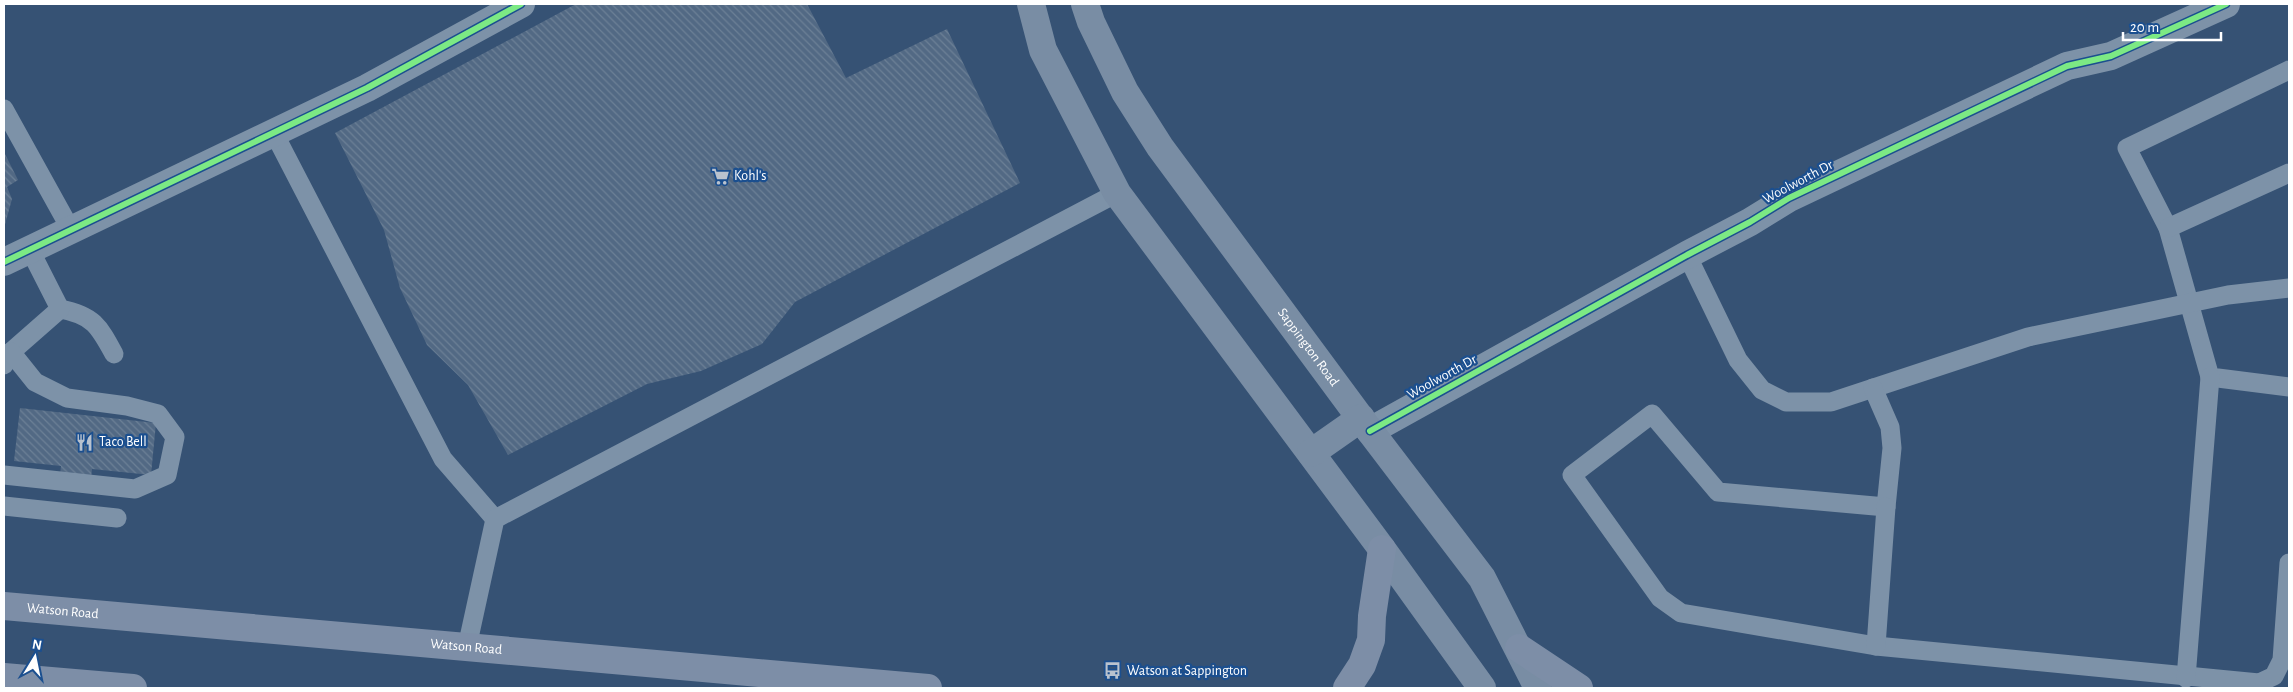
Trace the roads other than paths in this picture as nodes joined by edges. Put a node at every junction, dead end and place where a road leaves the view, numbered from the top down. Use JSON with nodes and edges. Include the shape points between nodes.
{"nodes":[{"id":1,"x":521,"y":4,"type":"edge"},
{"id":2,"x":1031,"y":4,"type":"edge"},
{"id":3,"x":1085,"y":4,"type":"edge"},
{"id":4,"x":2226,"y":4,"type":"edge"},
{"id":5,"x":2289,"y":70,"type":"edge"},
{"id":6,"x":4,"y":109,"type":"edge"},
{"id":7,"x":274,"y":133,"type":"junction"},
{"id":8,"x":2289,"y":172,"type":"edge"},
{"id":9,"x":1117,"y":193,"type":"junction"},
{"id":10,"x":2168,"y":228,"type":"junction"},
{"id":11,"x":70,"y":230,"type":"junction"},
{"id":12,"x":30,"y":250,"type":"junction"},
{"id":13,"x":1687,"y":255,"type":"junction"},
{"id":14,"x":4,"y":262,"type":"edge"},
{"id":15,"x":2289,"y":288,"type":"edge"},
{"id":16,"x":2190,"y":303,"type":"junction"},
{"id":17,"x":60,"y":310,"type":"junction"},
{"id":18,"x":114,"y":354,"type":"dead end"},
{"id":19,"x":7,"y":358,"type":"edge"},
{"id":20,"x":2210,"y":377,"type":"junction"},
{"id":21,"x":2289,"y":387,"type":"edge"},
{"id":22,"x":1873,"y":388,"type":"junction"},
{"id":23,"x":1365,"y":424,"type":"junction"},
{"id":24,"x":1311,"y":453,"type":"junction"},
{"id":25,"x":4,"y":475,"type":"edge"},
{"id":26,"x":4,"y":506,"type":"edge"},
{"id":27,"x":1886,"y":508,"type":"junction"},
{"id":28,"x":117,"y":518,"type":"dead end"},
{"id":29,"x":495,"y":519,"type":"junction"},
{"id":30,"x":1382,"y":549,"type":"junction"},
{"id":31,"x":2289,"y":563,"type":"edge"},
{"id":32,"x":4,"y":606,"type":"edge"},
{"id":33,"x":1876,"y":646,"type":"junction"},
{"id":34,"x":467,"y":647,"type":"junction"},
{"id":35,"x":1519,"y":648,"type":"junction"},
{"id":36,"x":4,"y":677,"type":"edge"},
{"id":37,"x":2186,"y":678,"type":"junction"},
{"id":38,"x":133,"y":688,"type":"edge"},
{"id":39,"x":928,"y":688,"type":"edge"},
{"id":40,"x":1347,"y":688,"type":"edge"},
{"id":41,"x":1482,"y":688,"type":"edge"},
{"id":42,"x":1538,"y":688,"type":"edge"},
{"id":43,"x":1579,"y":688,"type":"edge"}],
"edges":[{"from":1,"to":7,"type":"street","via":[[367,88]]},
{"from":2,"to":9,"type":"main road","via":[[1043,50]]},
{"from":3,"to":23,"type":"main road","name":"Sappington Road","via":[[1125,92],[1160,147]]},
{"from":4,"to":13,"type":"street","name":"Woolworth Dr","via":[[2111,56],[2067,66],[1789,198]]},
{"from":5,"to":10,"type":"lane","via":[[2127,148]]},
{"from":6,"to":11,"type":"lane"},
{"from":7,"to":11,"type":"street"},
{"from":7,"to":29,"type":"lane","via":[[443,458]]},
{"from":8,"to":10,"type":"lane"},
{"from":9,"to":24,"type":"main road"},
{"from":9,"to":29,"type":"lane"},
{"from":10,"to":16,"type":"lane"},
{"from":11,"to":12,"type":"street"},
{"from":12,"to":14,"type":"street"},
{"from":12,"to":17,"type":"lane"},
{"from":13,"to":22,"type":"lane","via":[[1738,360],[1762,390],[1786,402],[1831,402]]},
{"from":13,"to":23,"type":"street","name":"Woolworth Dr"},
{"from":15,"to":16,"type":"lane"},
{"from":16,"to":20,"type":"lane"},
{"from":16,"to":22,"type":"lane","via":[[2028,337]]},
{"from":17,"to":18,"type":"lane","via":[[78,313],[99,326]]},
{"from":17,"to":19,"type":"lane"},
{"from":19,"to":25,"type":"lane","via":[[35,382],[66,398],[128,406],[158,414],[175,437],[167,475],[135,488]]},
{"from":20,"to":21,"type":"lane"},
{"from":20,"to":37,"type":"lane"},
{"from":22,"to":27,"type":"lane","via":[[1890,427],[1892,448]]},
{"from":23,"to":24,"type":"main road"},
{"from":23,"to":35,"type":"main road","name":"Sappington Road","via":[[1482,578]]},
{"from":24,"to":30,"type":"main road"},
{"from":26,"to":28,"type":"lane"},
{"from":27,"to":33,"type":"lane"},
{"from":27,"to":33,"type":"lane","via":[[1718,492],[1652,414],[1572,475],[1660,598],[1681,613]]},
{"from":29,"to":34,"type":"lane"},
{"from":30,"to":40,"type":"main road","via":[[1370,640],[1362,665]]},
{"from":30,"to":41,"type":"main road"},
{"from":31,"to":37,"type":"lane","via":[[2282,660],[2274,676],[2258,683]]},
{"from":32,"to":34,"type":"main road","name":"Watson Road"},
{"from":33,"to":37,"type":"lane"},
{"from":34,"to":39,"type":"main road","name":"Watson Road"},
{"from":35,"to":42,"type":"main road","name":"Sappington Road"},
{"from":35,"to":43,"type":"main road"},
{"from":36,"to":38,"type":"main road"}]}
